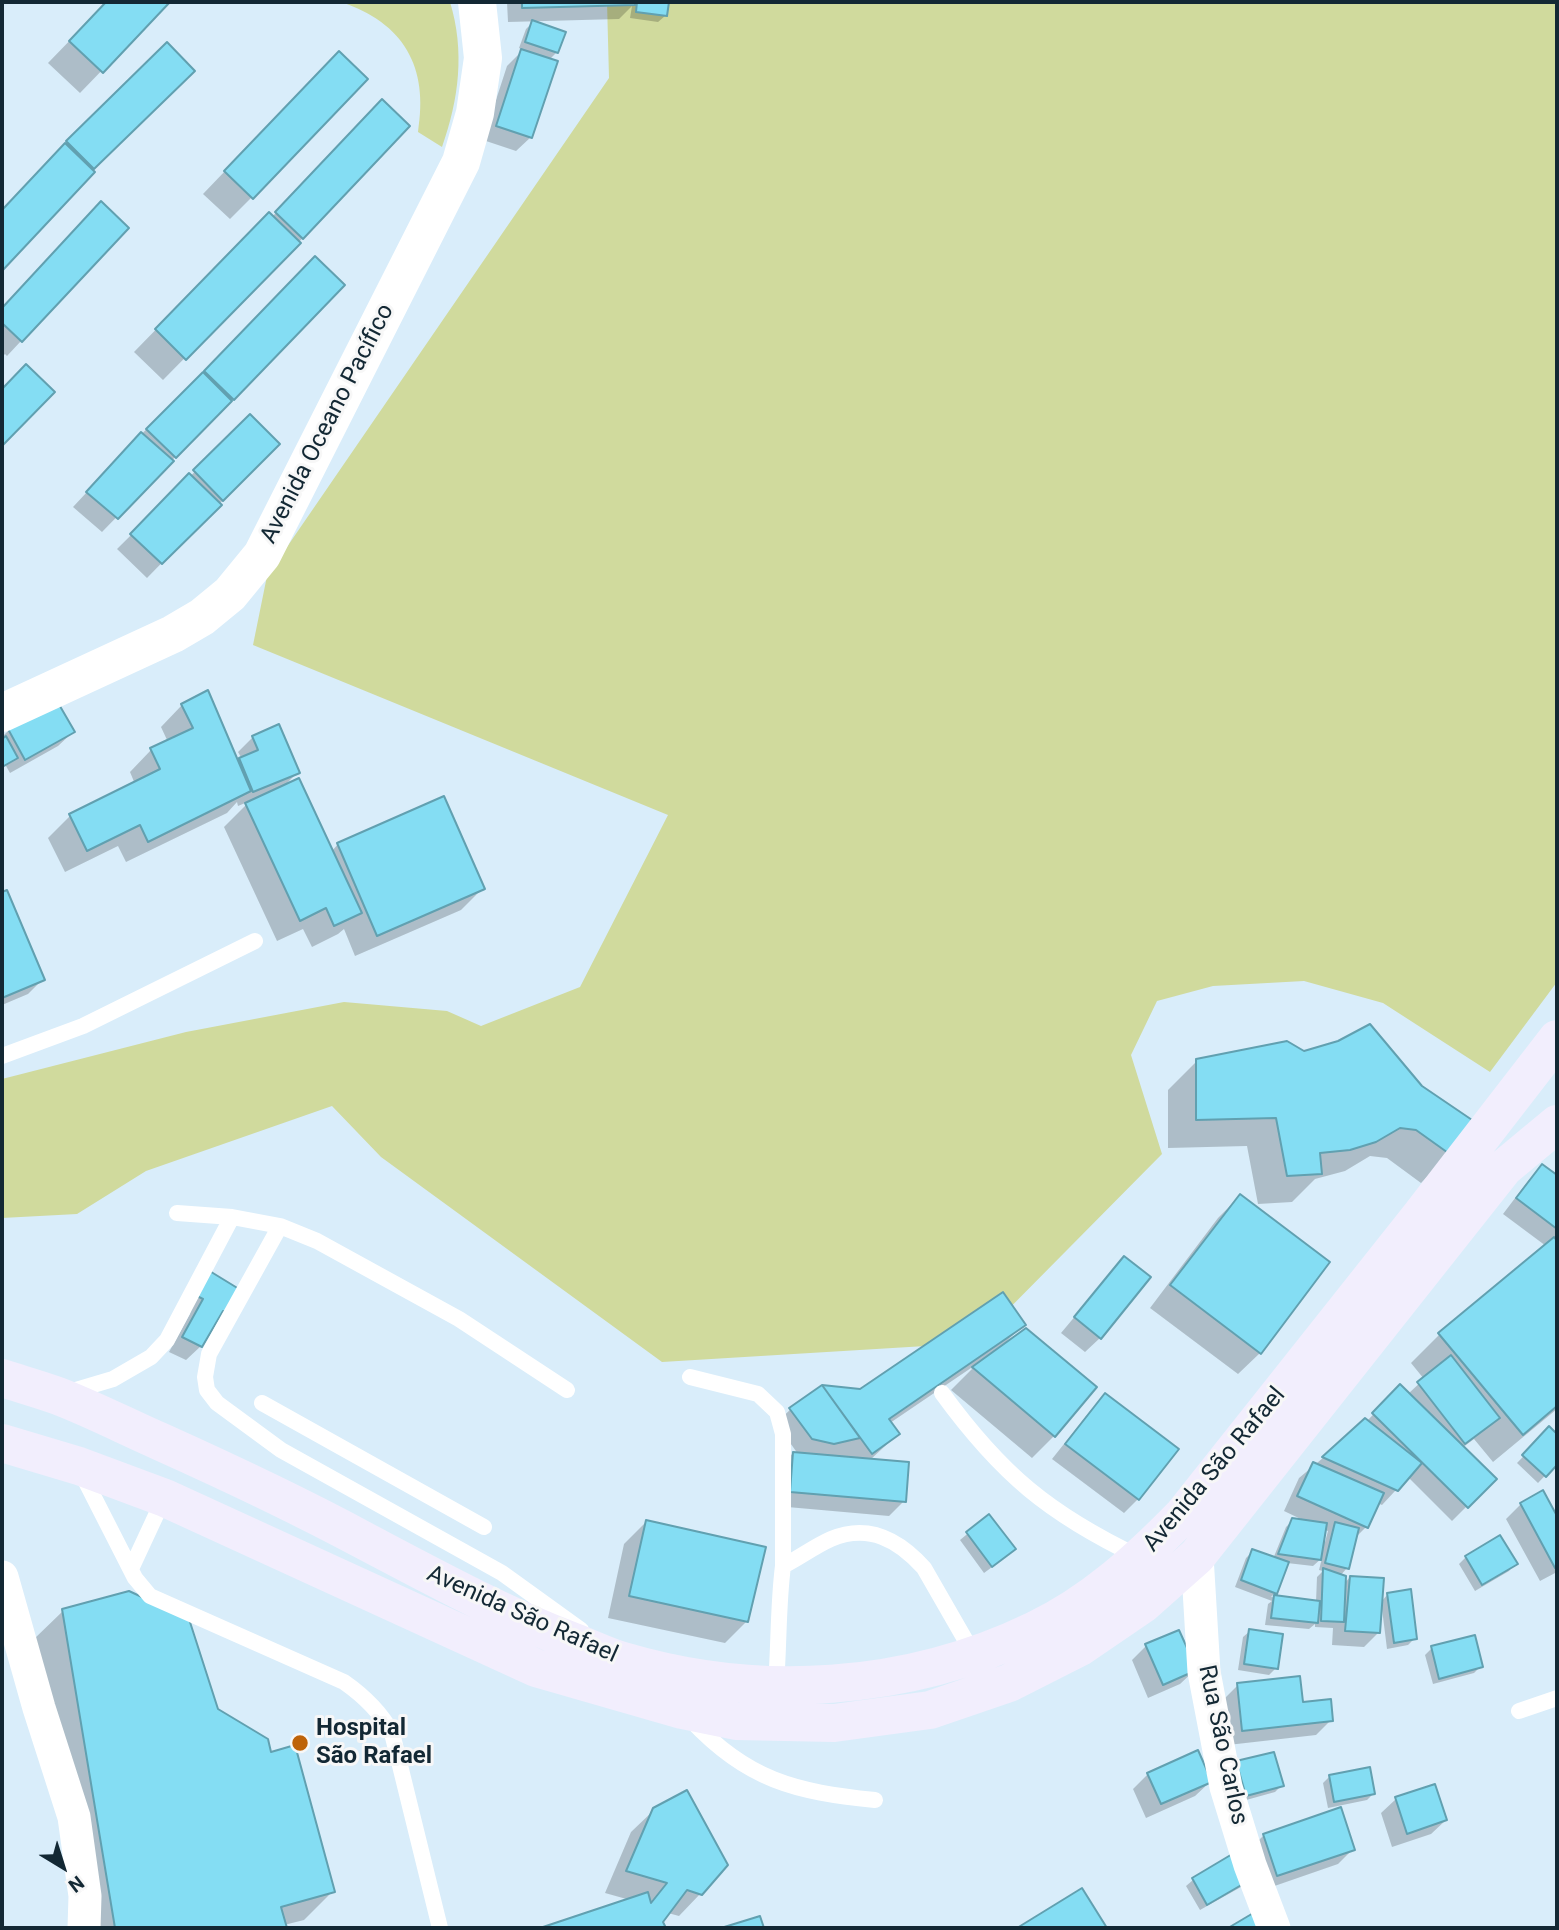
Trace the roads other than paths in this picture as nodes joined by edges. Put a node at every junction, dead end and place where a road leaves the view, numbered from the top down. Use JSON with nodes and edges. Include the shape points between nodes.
{"nodes":[{"id":1,"x":477,"y":2,"type":"edge"},
{"id":2,"x":2,"y":713,"type":"edge"},
{"id":3,"x":255,"y":940,"type":"dead end"},
{"id":4,"x":1557,"y":1039,"type":"edge"},
{"id":5,"x":2,"y":1056,"type":"edge"},
{"id":6,"x":1557,"y":1124,"type":"edge"},
{"id":7,"x":177,"y":1213,"type":"dead end"},
{"id":8,"x":232,"y":1217,"type":"junction"},
{"id":9,"x":280,"y":1226,"type":"junction"},
{"id":10,"x":690,"y":1377,"type":"dead end"},
{"id":11,"x":2,"y":1378,"type":"edge"},
{"id":12,"x":567,"y":1390,"type":"dead end"},
{"id":13,"x":942,"y":1393,"type":"dead end"},
{"id":14,"x":58,"y":1396,"type":"junction"},
{"id":15,"x":262,"y":1403,"type":"dead end"},
{"id":16,"x":2,"y":1443,"type":"edge"},
{"id":17,"x":2,"y":1448,"type":"edge"},
{"id":18,"x":79,"y":1466,"type":"junction"},
{"id":19,"x":164,"y":1498,"type":"junction"},
{"id":20,"x":484,"y":1527,"type":"dead end"},
{"id":21,"x":1197,"y":1556,"type":"junction"},
{"id":22,"x":1141,"y":1558,"type":"junction"},
{"id":23,"x":783,"y":1566,"type":"junction"},
{"id":24,"x":131,"y":1569,"type":"junction"},
{"id":25,"x":2,"y":1577,"type":"edge"},
{"id":26,"x":974,"y":1655,"type":"junction"},
{"id":27,"x":622,"y":1661,"type":"junction"},
{"id":28,"x":776,"y":1686,"type":"junction"},
{"id":29,"x":1557,"y":1698,"type":"edge"},
{"id":30,"x":682,"y":1710,"type":"junction"},
{"id":31,"x":1519,"y":1712,"type":"dead end"},
{"id":32,"x":874,"y":1800,"type":"dead end"},
{"id":33,"x":84,"y":1928,"type":"edge"},
{"id":34,"x":440,"y":1928,"type":"edge"},
{"id":35,"x":1274,"y":1928,"type":"edge"}],
"edges":[{"from":1,"to":2,"type":"street","name":"Avenida Oceano Pacífico","via":[[483,58],[475,113],[461,162],[262,555],[230,594],[202,618]]},
{"from":3,"to":5,"type":"lane","via":[[83,1026]]},
{"from":4,"to":22,"type":"main road","name":"Avenida São Rafael","via":[[1183,1515]]},
{"from":6,"to":21,"type":"main road","name":"Avenida São Rafael","via":[[1504,1168]]},
{"from":7,"to":8,"type":"lane"},
{"from":8,"to":9,"type":"lane"},
{"from":8,"to":14,"type":"lane","via":[[167,1340],[151,1357],[113,1379]]},
{"from":9,"to":12,"type":"lane","via":[[390,1279]]},
{"from":9,"to":27,"type":"lane","via":[[209,1354],[207,1390],[217,1403],[281,1450],[502,1573]]},
{"from":10,"to":23,"type":"lane","via":[[758,1394],[777,1412],[783,1434]]},
{"from":11,"to":14,"type":"main road","name":"Avenida São Rafael"},
{"from":13,"to":22,"type":"lane","via":[[1005,1470],[1047,1505],[1093,1535]]},
{"from":14,"to":27,"type":"main road","name":"Avenida São Rafael","via":[[279,1495],[474,1598]]},
{"from":15,"to":20,"type":"lane"},
{"from":16,"to":17,"type":"street"},
{"from":16,"to":18,"type":"main road","name":"Avenida São Rafael"},
{"from":18,"to":19,"type":"main road","name":"Avenida São Rafael"},
{"from":18,"to":24,"type":"lane"},
{"from":19,"to":24,"type":"lane"},
{"from":19,"to":30,"type":"main road","name":"Avenida São Rafael","via":[[536,1668]]},
{"from":21,"to":30,"type":"main road","name":"Avenida São Rafael","via":[[1143,1604],[1080,1647],[1009,1683],[930,1710],[834,1723],[736,1721]]},
{"from":21,"to":35,"type":"street","name":"Rua São Carlos","via":[[1204,1672],[1226,1787]]},
{"from":22,"to":26,"type":"main road","name":"Avenida São Rafael","via":[[1036,1630]]},
{"from":23,"to":26,"type":"lane","via":[[848,1534],[886,1537],[924,1568]]},
{"from":23,"to":28,"type":"lane"},
{"from":24,"to":34,"type":"lane","via":[[150,1597],[344,1682],[382,1715],[392,1733]]},
{"from":25,"to":33,"type":"street","via":[[75,1817],[85,1896]]},
{"from":26,"to":28,"type":"main road","name":"Avenida São Rafael","via":[[843,1684]]},
{"from":27,"to":28,"type":"main road","name":"Avenida São Rafael","via":[[708,1679]]},
{"from":29,"to":31,"type":"lane"},
{"from":30,"to":32,"type":"lane","via":[[744,1766],[805,1790]]}]}
